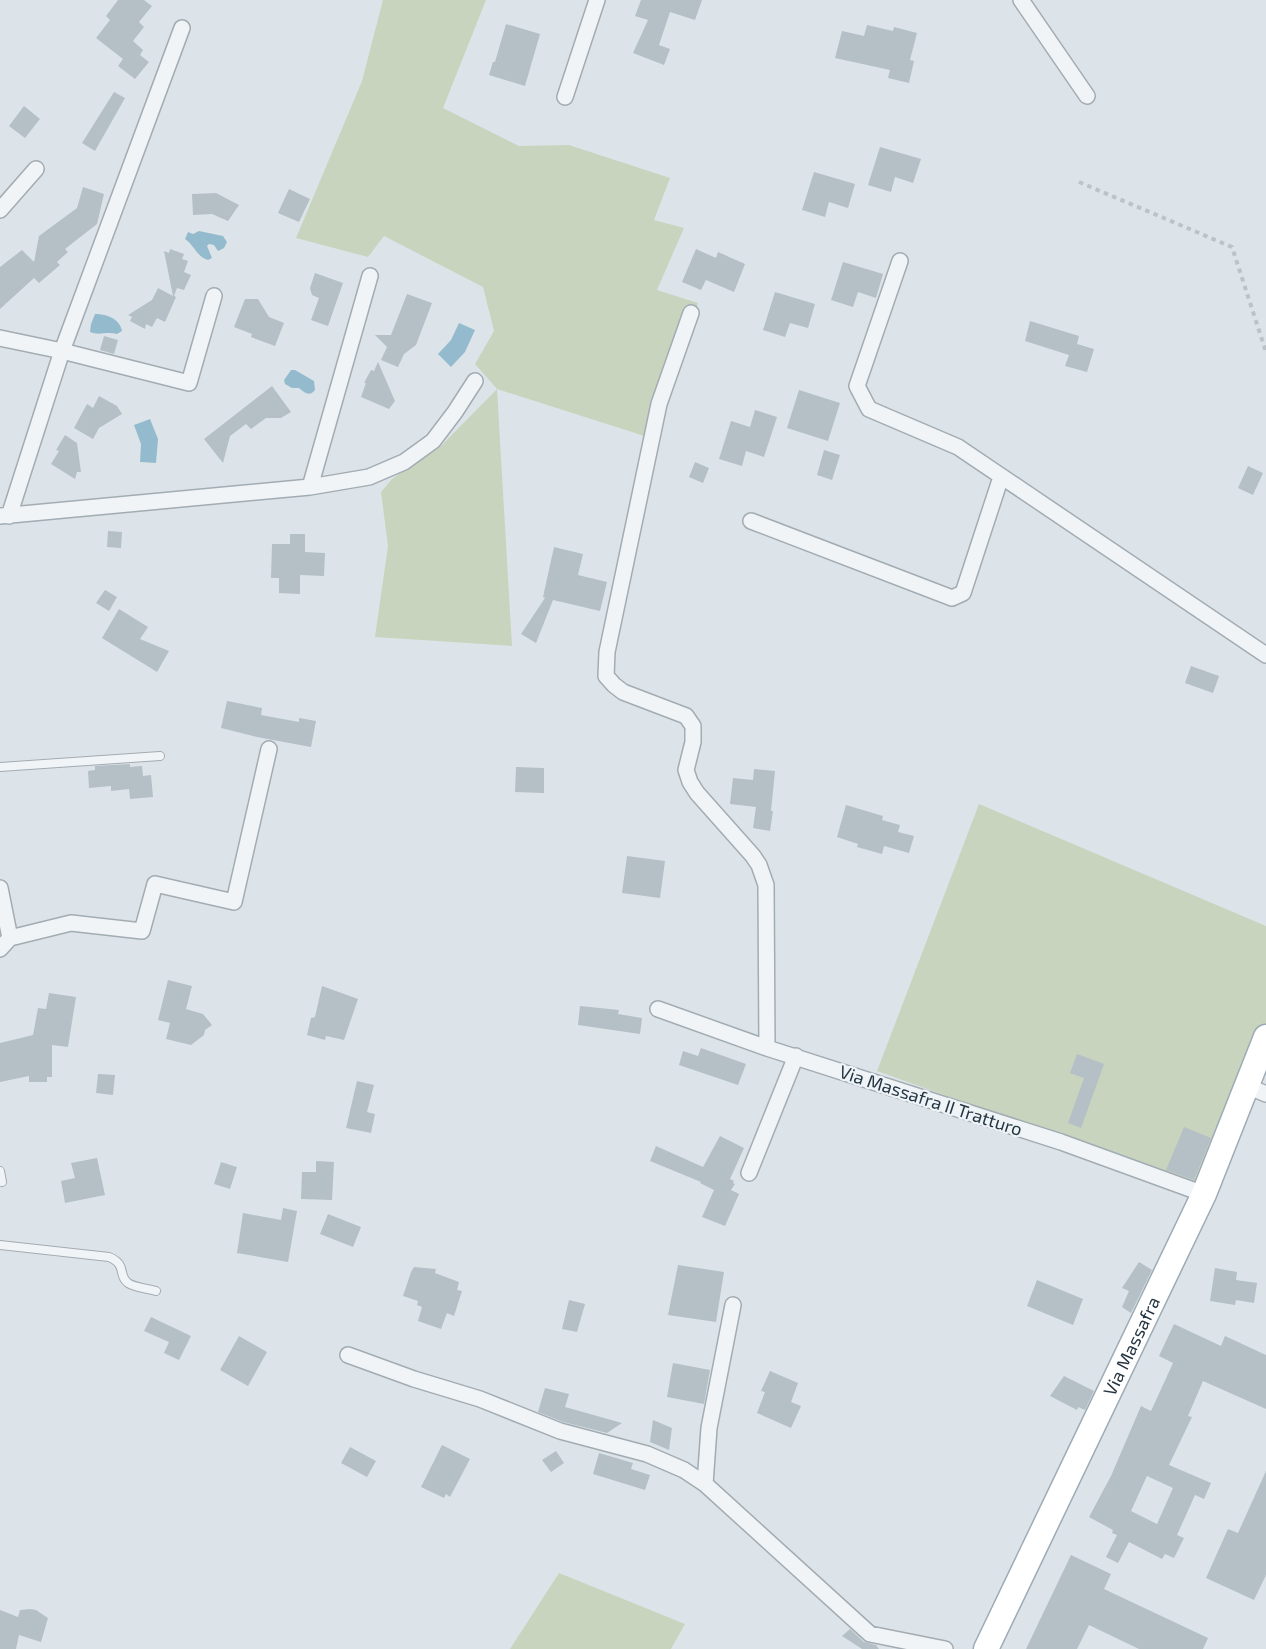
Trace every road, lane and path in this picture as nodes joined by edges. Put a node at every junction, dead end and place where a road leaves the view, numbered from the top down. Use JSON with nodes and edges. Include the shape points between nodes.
{"nodes":[{"id":1,"x":597,"y":0,"type":"edge"},
{"id":2,"x":1021,"y":0,"type":"edge"},
{"id":3,"x":182,"y":28,"type":"dead end"},
{"id":4,"x":1087,"y":96,"type":"dead end"},
{"id":5,"x":565,"y":97,"type":"dead end"},
{"id":6,"x":36,"y":169,"type":"dead end"},
{"id":7,"x":1079,"y":182,"type":"dead end"},
{"id":8,"x":0,"y":210,"type":"edge"},
{"id":9,"x":900,"y":261,"type":"dead end"},
{"id":10,"x":370,"y":276,"type":"dead end"},
{"id":11,"x":214,"y":296,"type":"dead end"},
{"id":12,"x":691,"y":313,"type":"dead end"},
{"id":13,"x":0,"y":339,"type":"edge"},
{"id":14,"x":62,"y":351,"type":"junction"},
{"id":15,"x":1266,"y":352,"type":"edge"},
{"id":16,"x":475,"y":381,"type":"dead end"},
{"id":17,"x":1001,"y":477,"type":"junction"},
{"id":18,"x":310,"y":487,"type":"junction"},
{"id":19,"x":4,"y":516,"type":"edge"},
{"id":20,"x":752,"y":521,"type":"dead end"},
{"id":21,"x":1266,"y":655,"type":"edge"},
{"id":22,"x":269,"y":749,"type":"dead end"},
{"id":23,"x":160,"y":756,"type":"dead end"},
{"id":24,"x":0,"y":767,"type":"edge"},
{"id":25,"x":0,"y":888,"type":"edge"},
{"id":26,"x":5,"y":943,"type":"edge"},
{"id":27,"x":658,"y":1009,"type":"dead end"},
{"id":28,"x":1266,"y":1037,"type":"edge"},
{"id":29,"x":767,"y":1048,"type":"junction"},
{"id":30,"x":796,"y":1056,"type":"junction"},
{"id":31,"x":1256,"y":1090,"type":"edge"},
{"id":32,"x":0,"y":1171,"type":"edge"},
{"id":33,"x":749,"y":1173,"type":"dead end"},
{"id":34,"x":2,"y":1182,"type":"dead end"},
{"id":35,"x":1204,"y":1194,"type":"junction"},
{"id":36,"x":0,"y":1245,"type":"edge"},
{"id":37,"x":156,"y":1291,"type":"dead end"},
{"id":38,"x":733,"y":1305,"type":"dead end"},
{"id":39,"x":348,"y":1355,"type":"dead end"},
{"id":40,"x":705,"y":1484,"type":"junction"},
{"id":41,"x":945,"y":1649,"type":"edge"},
{"id":42,"x":986,"y":1649,"type":"edge"}],
"edges":[{"from":1,"to":5,"type":"street"},
{"from":2,"to":4,"type":"street"},
{"from":3,"to":14,"type":"street"},
{"from":6,"to":8,"type":"street"},
{"from":7,"to":15,"type":"path","via":[[1232,247]]},
{"from":9,"to":17,"type":"street","via":[[857,386],[869,409],[958,447]]},
{"from":10,"to":18,"type":"street"},
{"from":11,"to":14,"type":"street","via":[[189,383]]},
{"from":12,"to":29,"type":"street","via":[[659,404],[607,652],[606,676],[623,692],[686,716],[693,726],[686,770],[690,782],[753,856],[763,875]]},
{"from":13,"to":14,"type":"street"},
{"from":14,"to":19,"type":"street"},
{"from":16,"to":18,"type":"street","via":[[433,441],[404,462],[369,477]]},
{"from":17,"to":20,"type":"street","via":[[963,592],[952,598]]},
{"from":17,"to":21,"type":"street"},
{"from":18,"to":19,"type":"street"},
{"from":22,"to":26,"type":"street","via":[[234,902],[155,884],[142,931],[71,923]]},
{"from":23,"to":24,"type":"lane"},
{"from":25,"to":26,"type":"street"},
{"from":27,"to":29,"type":"street","name":"Via Massafra II Tratturo"},
{"from":28,"to":31,"type":"main road","name":"Via Massafra"},
{"from":29,"to":30,"type":"street","name":"Via Massafra II Tratturo"},
{"from":30,"to":33,"type":"street"},
{"from":30,"to":35,"type":"street","name":"Via Massafra II Tratturo","via":[[1061,1142]]},
{"from":31,"to":35,"type":"main road","name":"Via Massafra"},
{"from":32,"to":34,"type":"lane"},
{"from":35,"to":42,"type":"main road","name":"Via Massafra"},
{"from":36,"to":37,"type":"lane","via":[[109,1257],[121,1265],[128,1284]]},
{"from":38,"to":40,"type":"street","via":[[709,1428]]},
{"from":39,"to":40,"type":"street","via":[[480,1399],[560,1431],[647,1454]]},
{"from":40,"to":41,"type":"street","via":[[870,1634]]}]}
